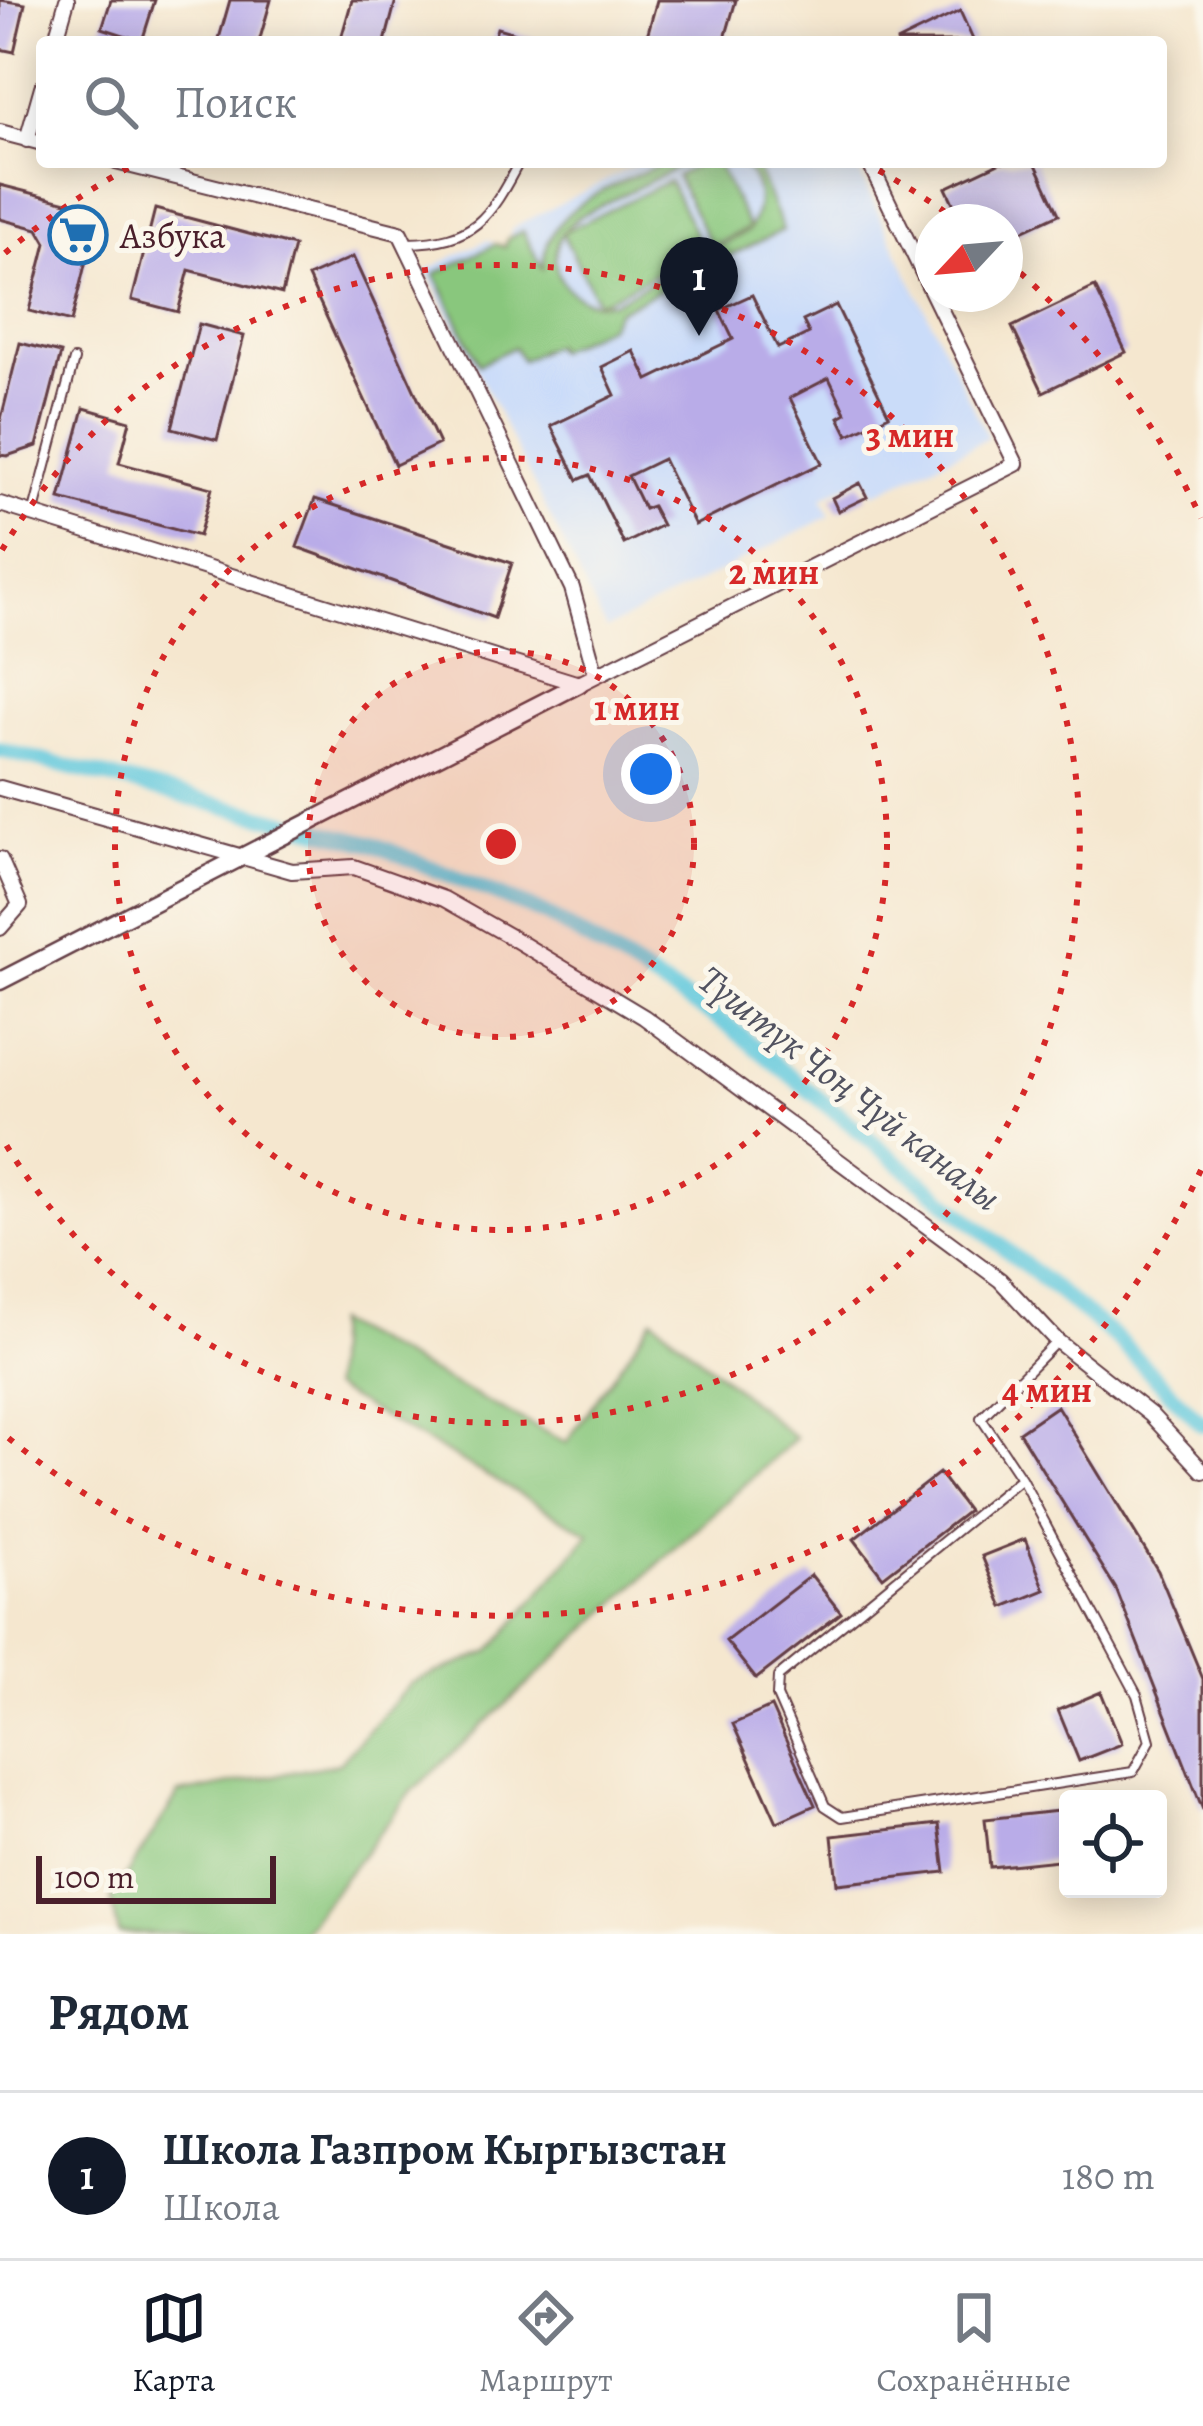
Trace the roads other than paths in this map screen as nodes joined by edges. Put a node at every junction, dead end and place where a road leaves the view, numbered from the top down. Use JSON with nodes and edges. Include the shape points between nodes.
{"nodes":[{"id":1,"x":67,"y":0,"type":"edge"},
{"id":2,"x":57,"y":36,"type":"edge"},
{"id":3,"x":0,"y":132,"type":"edge"},
{"id":4,"x":34,"y":141,"type":"edge"},
{"id":5,"x":140,"y":168,"type":"edge"},
{"id":6,"x":516,"y":168,"type":"edge"},
{"id":7,"x":872,"y":168,"type":"edge"},
{"id":8,"x":406,"y":243,"type":"junction"},
{"id":9,"x":915,"y":257,"type":"edge"},
{"id":10,"x":942,"y":312,"type":"edge"},
{"id":11,"x":74,"y":360,"type":"dead end"},
{"id":12,"x":0,"y":504,"type":"edge"},
{"id":13,"x":34,"y":514,"type":"junction"},
{"id":14,"x":587,"y":680,"type":"junction"},
{"id":15,"x":0,"y":788,"type":"edge"},
{"id":16,"x":242,"y":856,"type":"junction"},
{"id":17,"x":0,"y":859,"type":"edge"},
{"id":18,"x":0,"y":928,"type":"edge"},
{"id":19,"x":0,"y":981,"type":"edge"},
{"id":20,"x":1058,"y":1341,"type":"junction"},
{"id":21,"x":1203,"y":1471,"type":"edge"},
{"id":22,"x":1021,"y":1478,"type":"junction"}],
"edges":[{"from":1,"to":2,"type":"street"},
{"from":3,"to":4,"type":"street"},
{"from":5,"to":8,"type":"street","via":[[400,233]]},
{"from":6,"to":8,"type":"lane","via":[[470,233]]},
{"from":7,"to":9,"type":"street"},
{"from":8,"to":14,"type":"street","via":[[572,588]]},
{"from":10,"to":14,"type":"street","via":[[1016,464]]},
{"from":11,"to":13,"type":"lane"},
{"from":12,"to":13,"type":"street"},
{"from":13,"to":14,"type":"street"},
{"from":14,"to":16,"type":"street"},
{"from":15,"to":16,"type":"street"},
{"from":16,"to":19,"type":"street"},
{"from":16,"to":20,"type":"street","via":[[292,872],[354,867],[444,899],[512,937],[644,1017],[877,1187],[1000,1280]]},
{"from":17,"to":18,"type":"street","via":[[20,905]]},
{"from":20,"to":21,"type":"street","via":[[1108,1377]]},
{"from":20,"to":22,"type":"lane","via":[[981,1418]]},
{"from":22,"to":22,"type":"lane","via":[[778,1677],[777,1696],[825,1806],[842,1817],[1133,1772],[1150,1741],[1137,1695]]}]}
